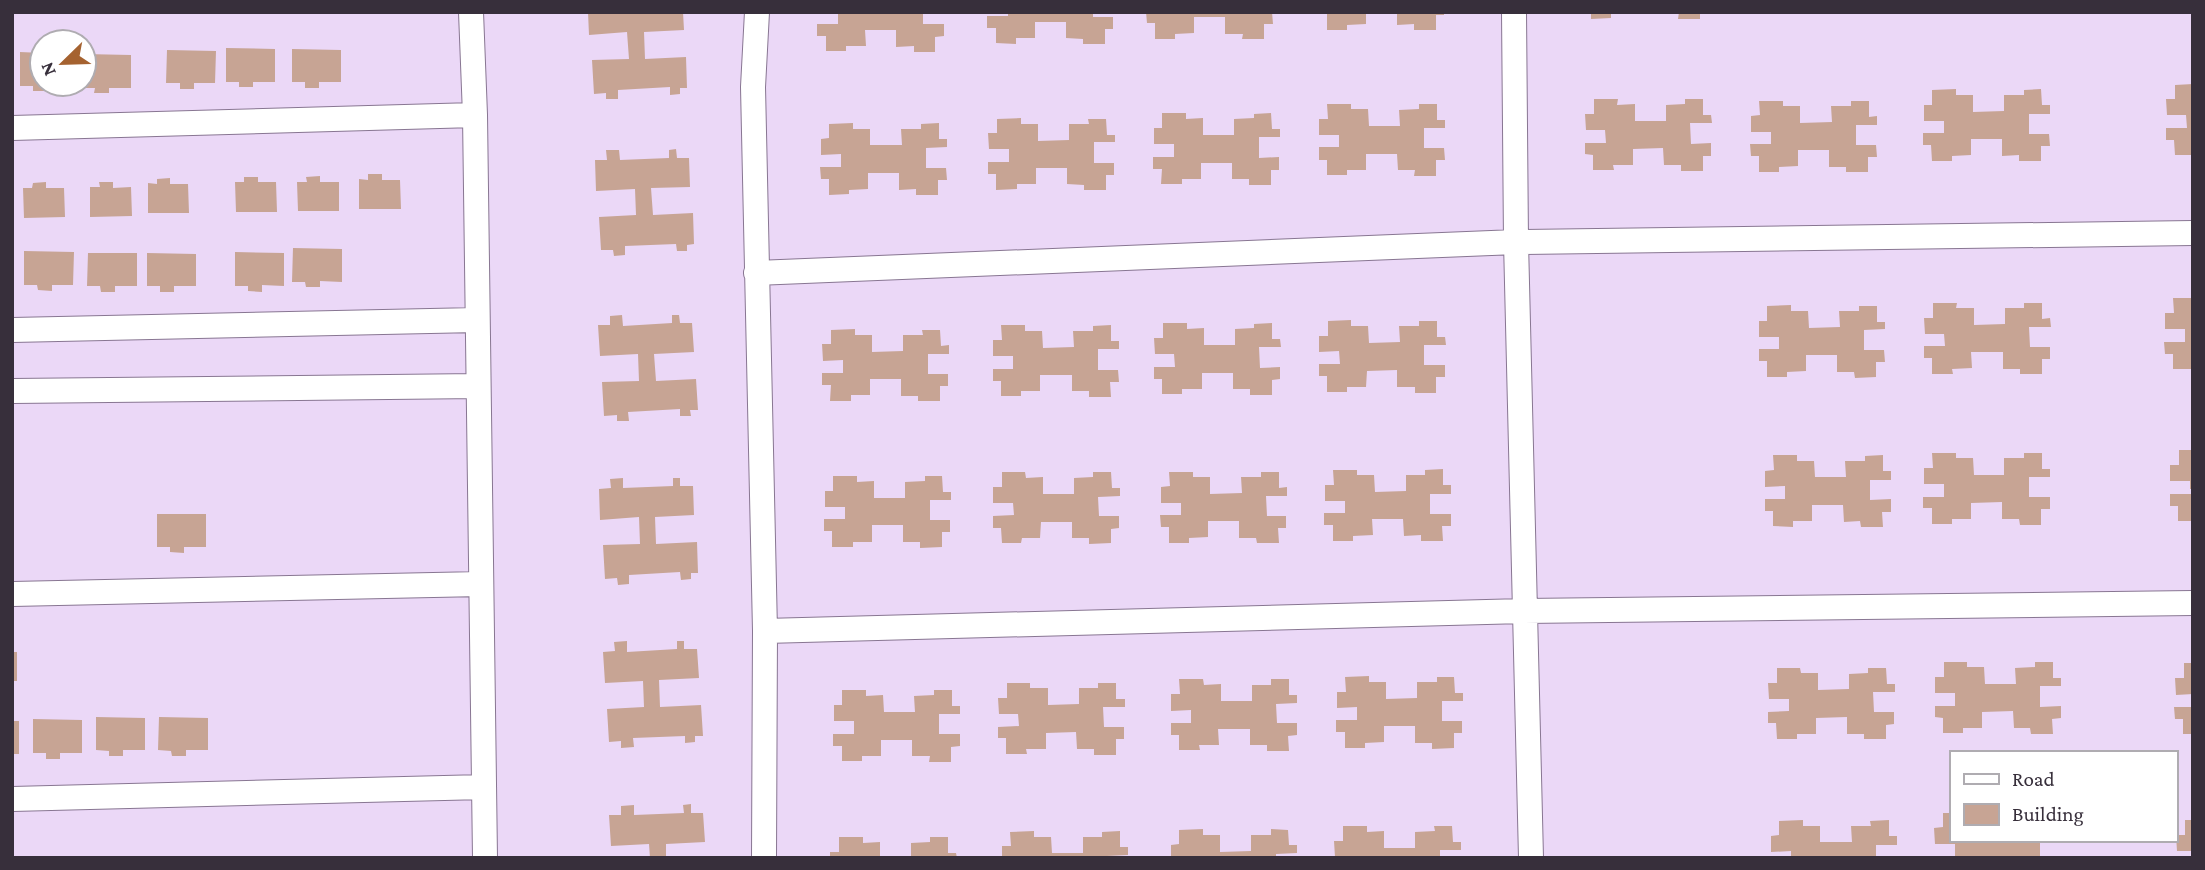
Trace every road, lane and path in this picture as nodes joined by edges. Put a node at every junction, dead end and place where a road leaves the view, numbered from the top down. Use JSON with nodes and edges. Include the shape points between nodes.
{"nodes":[{"id":1,"x":471,"y":12,"type":"edge"},
{"id":2,"x":757,"y":12,"type":"edge"},
{"id":3,"x":1514,"y":12,"type":"edge"},
{"id":4,"x":475,"y":115,"type":"junction"},
{"id":5,"x":12,"y":128,"type":"edge"},
{"id":6,"x":2193,"y":233,"type":"edge"},
{"id":7,"x":1516,"y":242,"type":"junction"},
{"id":8,"x":756,"y":272,"type":"junction"},
{"id":9,"x":477,"y":320,"type":"junction"},
{"id":10,"x":12,"y":330,"type":"edge"},
{"id":11,"x":478,"y":386,"type":"junction"},
{"id":12,"x":12,"y":391,"type":"edge"},
{"id":13,"x":481,"y":584,"type":"junction"},
{"id":14,"x":12,"y":594,"type":"edge"},
{"id":15,"x":2193,"y":603,"type":"edge"},
{"id":16,"x":1524,"y":611,"type":"junction"},
{"id":17,"x":765,"y":631,"type":"junction"},
{"id":18,"x":484,"y":787,"type":"junction"},
{"id":19,"x":12,"y":799,"type":"edge"},
{"id":20,"x":485,"y":858,"type":"edge"},
{"id":21,"x":764,"y":858,"type":"edge"},
{"id":22,"x":1531,"y":858,"type":"edge"}],
"edges":[{"from":1,"to":4,"type":"street"},
{"from":2,"to":8,"type":"street","via":[[753,87]]},
{"from":3,"to":7,"type":"street"},
{"from":4,"to":5,"type":"street"},
{"from":4,"to":9,"type":"street"},
{"from":6,"to":7,"type":"street"},
{"from":7,"to":8,"type":"street"},
{"from":7,"to":16,"type":"street"},
{"from":8,"to":17,"type":"street"},
{"from":9,"to":10,"type":"street"},
{"from":9,"to":11,"type":"street"},
{"from":11,"to":12,"type":"street"},
{"from":11,"to":13,"type":"street"},
{"from":13,"to":14,"type":"street"},
{"from":13,"to":18,"type":"street"},
{"from":15,"to":16,"type":"street"},
{"from":16,"to":17,"type":"street"},
{"from":16,"to":22,"type":"street"},
{"from":17,"to":21,"type":"street"},
{"from":18,"to":19,"type":"street"},
{"from":18,"to":20,"type":"street"}]}
